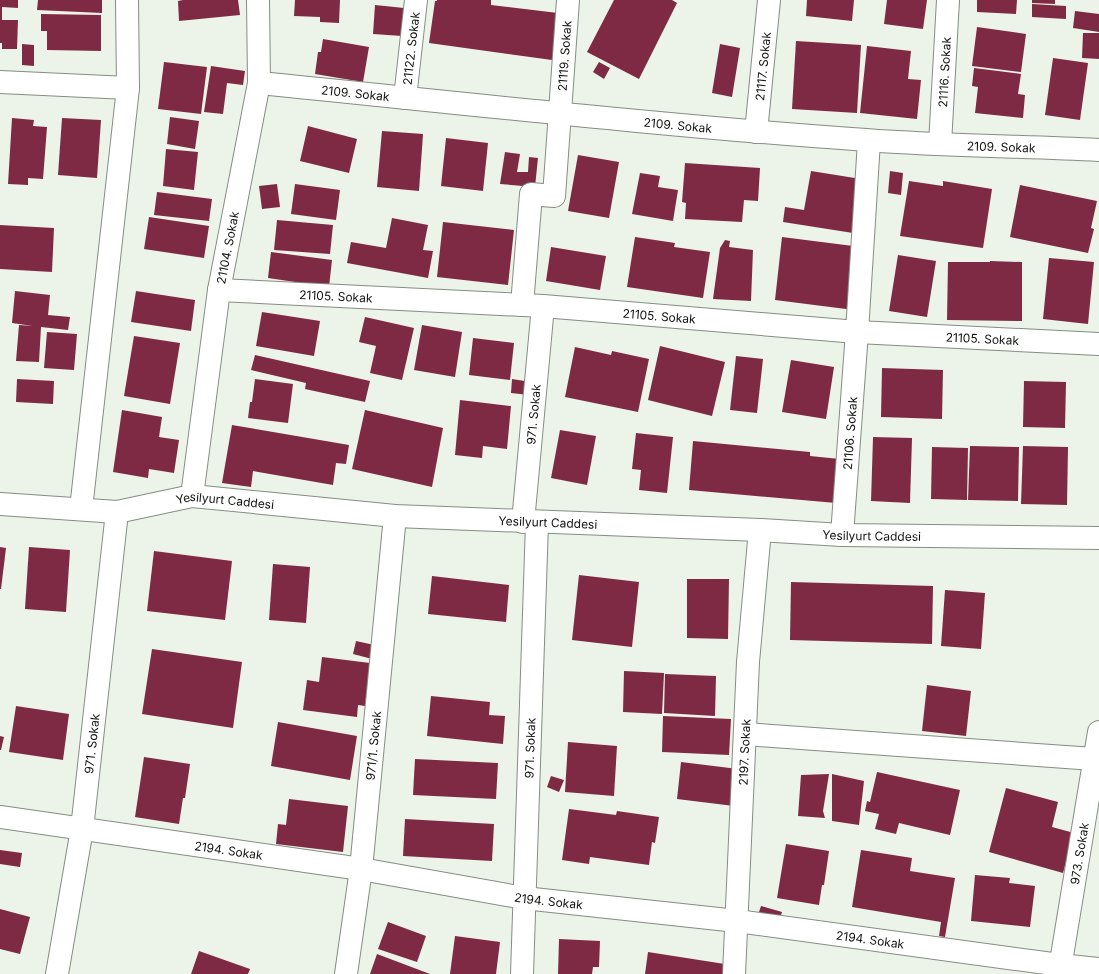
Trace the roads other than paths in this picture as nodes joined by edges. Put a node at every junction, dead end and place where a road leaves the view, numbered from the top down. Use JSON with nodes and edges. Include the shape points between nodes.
{"nodes":[{"id":1,"x":127,"y":0,"type":"edge"},
{"id":2,"x":258,"y":0,"type":"edge"},
{"id":3,"x":416,"y":0,"type":"edge"},
{"id":4,"x":568,"y":0,"type":"edge"},
{"id":5,"x":769,"y":0,"type":"edge"},
{"id":6,"x":948,"y":0,"type":"edge"},
{"id":7,"x":0,"y":82,"type":"edge"},
{"id":8,"x":259,"y":83,"type":"junction"},
{"id":9,"x":128,"y":88,"type":"junction"},
{"id":10,"x":405,"y":98,"type":"junction"},
{"id":11,"x":559,"y":112,"type":"junction"},
{"id":12,"x":756,"y":132,"type":"junction"},
{"id":13,"x":869,"y":141,"type":"junction"},
{"id":14,"x":940,"y":144,"type":"junction"},
{"id":15,"x":1099,"y":150,"type":"edge"},
{"id":16,"x":219,"y":290,"type":"junction"},
{"id":17,"x":533,"y":306,"type":"junction"},
{"id":18,"x":857,"y":332,"type":"junction"},
{"id":19,"x":1099,"y":344,"type":"edge"},
{"id":20,"x":192,"y":496,"type":"junction"},
{"id":21,"x":0,"y":504,"type":"edge"},
{"id":22,"x":80,"y":509,"type":"junction"},
{"id":23,"x":117,"y":512,"type":"junction"},
{"id":24,"x":395,"y":516,"type":"junction"},
{"id":25,"x":530,"y":522,"type":"junction"},
{"id":26,"x":760,"y":530,"type":"junction"},
{"id":27,"x":842,"y":535,"type":"junction"},
{"id":28,"x":1099,"y":538,"type":"edge"},
{"id":29,"x":1099,"y":732,"type":"edge"},
{"id":30,"x":745,"y":734,"type":"junction"},
{"id":31,"x":1094,"y":759,"type":"junction"},
{"id":32,"x":1093,"y":809,"type":"edge"},
{"id":33,"x":0,"y":817,"type":"edge"},
{"id":34,"x":82,"y":828,"type":"junction"},
{"id":35,"x":361,"y":869,"type":"junction"},
{"id":36,"x":524,"y":898,"type":"junction"},
{"id":37,"x":737,"y":921,"type":"junction"},
{"id":38,"x":1099,"y":969,"type":"edge"},
{"id":39,"x":1059,"y":970,"type":"edge"},
{"id":40,"x":57,"y":974,"type":"edge"},
{"id":41,"x":346,"y":974,"type":"edge"},
{"id":42,"x":522,"y":974,"type":"edge"},
{"id":43,"x":734,"y":974,"type":"edge"}],
"edges":[{"from":1,"to":9,"type":"street"},
{"from":2,"to":8,"type":"street","name":"21104. Sokak"},
{"from":3,"to":10,"type":"street","name":"21122. Sokak"},
{"from":4,"to":11,"type":"street","name":"21119. Sokak"},
{"from":5,"to":12,"type":"street","name":"21117. Sokak"},
{"from":6,"to":14,"type":"street","name":"21116. Sokak"},
{"from":7,"to":9,"type":"street"},
{"from":8,"to":10,"type":"street","name":"2109. Sokak"},
{"from":8,"to":16,"type":"street","name":"21104. Sokak"},
{"from":9,"to":22,"type":"street"},
{"from":10,"to":11,"type":"street","name":"2109. Sokak"},
{"from":11,"to":12,"type":"street","name":"2109. Sokak"},
{"from":11,"to":17,"type":"street","name":"21119. Sokak","via":[[554,196],[531,194]]},
{"from":12,"to":13,"type":"street","name":"2109. Sokak"},
{"from":13,"to":14,"type":"street","name":"2109. Sokak"},
{"from":13,"to":18,"type":"street","name":"21106. Sokak"},
{"from":14,"to":15,"type":"street","name":"2109. Sokak"},
{"from":16,"to":17,"type":"street","name":"21105. Sokak"},
{"from":16,"to":20,"type":"street","name":"21104. Sokak"},
{"from":17,"to":18,"type":"street","name":"21105. Sokak"},
{"from":17,"to":25,"type":"street","name":"971. Sokak"},
{"from":18,"to":19,"type":"street","name":"21105. Sokak"},
{"from":18,"to":27,"type":"street","name":"21106. Sokak"},
{"from":20,"to":23,"type":"street","name":"Yesilyurt Caddesi"},
{"from":20,"to":24,"type":"street","name":"Yesilyurt Caddesi"},
{"from":21,"to":22,"type":"street","name":"Yesilyurt Caddesi"},
{"from":22,"to":23,"type":"street","name":"Yesilyurt Caddesi"},
{"from":23,"to":34,"type":"street","name":"971. Sokak"},
{"from":24,"to":25,"type":"street","name":"Yesilyurt Caddesi"},
{"from":24,"to":35,"type":"street","name":"971/1. Sokak"},
{"from":25,"to":26,"type":"street","name":"Yesilyurt Caddesi"},
{"from":25,"to":36,"type":"street","name":"971. Sokak"},
{"from":26,"to":27,"type":"street","name":"Yesilyurt Caddesi"},
{"from":26,"to":30,"type":"street","name":"2197. Sokak","via":[[748,662]]},
{"from":27,"to":28,"type":"street","name":"Yesilyurt Caddesi"},
{"from":29,"to":31,"type":"street","name":"973. Sokak"},
{"from":30,"to":31,"type":"street"},
{"from":30,"to":37,"type":"street","name":"2197. Sokak"},
{"from":31,"to":32,"type":"street","name":"973. Sokak"},
{"from":32,"to":39,"type":"street","name":"973. Sokak"},
{"from":33,"to":34,"type":"street","name":"2194. Sokak"},
{"from":34,"to":35,"type":"street","name":"2194. Sokak"},
{"from":34,"to":40,"type":"street","name":"971. Sokak"},
{"from":35,"to":36,"type":"street","name":"2194. Sokak"},
{"from":35,"to":41,"type":"street","name":"971/1. Sokak"},
{"from":36,"to":37,"type":"street","name":"2194. Sokak"},
{"from":36,"to":42,"type":"street","name":"971. Sokak"},
{"from":37,"to":39,"type":"street","name":"2194. Sokak"},
{"from":37,"to":43,"type":"street","name":"2197. Sokak"},
{"from":38,"to":39,"type":"street","name":"2194. Sokak"}]}
